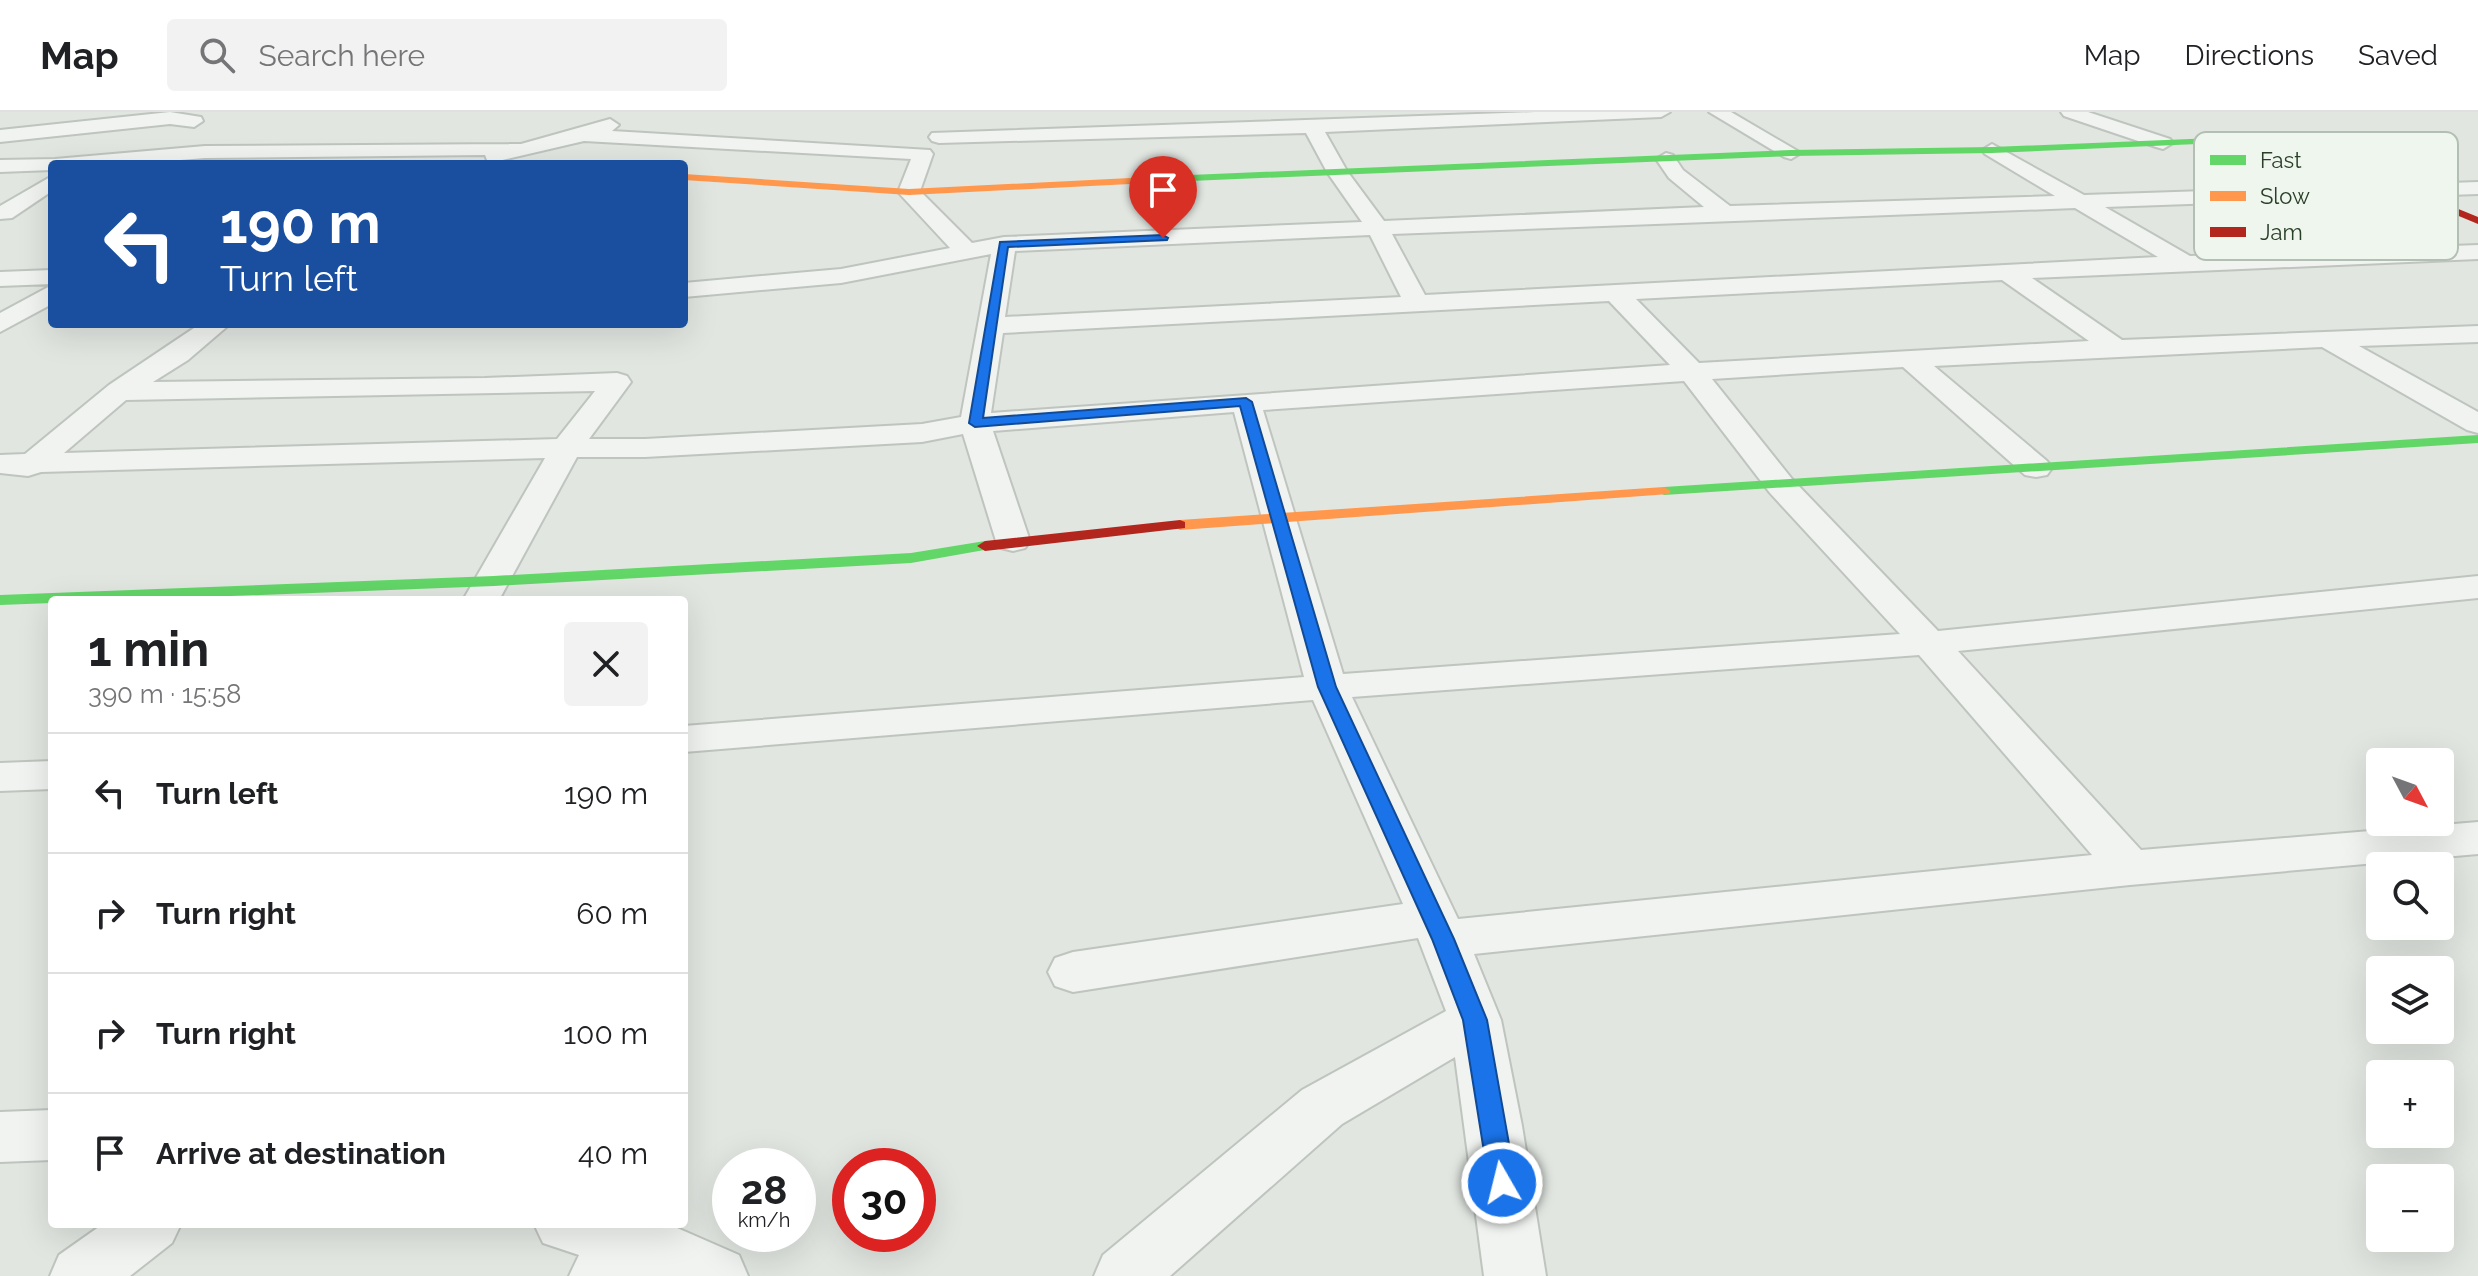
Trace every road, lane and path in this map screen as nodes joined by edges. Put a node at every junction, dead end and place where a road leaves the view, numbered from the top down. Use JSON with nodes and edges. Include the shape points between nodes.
{"nodes":[{"id":1,"x":217,"y":112,"type":"edge"},
{"id":2,"x":1661,"y":112,"type":"edge"},
{"id":3,"x":1718,"y":112,"type":"edge"},
{"id":4,"x":2070,"y":112,"type":"edge"},
{"id":5,"x":631,"y":116,"type":"dead end"},
{"id":6,"x":194,"y":121,"type":"junction"},
{"id":7,"x":1313,"y":128,"type":"junction"},
{"id":8,"x":584,"y":135,"type":"junction"},
{"id":9,"x":0,"y":136,"type":"edge"},
{"id":10,"x":136,"y":140,"type":"junction"},
{"id":11,"x":2194,"y":142,"type":"edge"},
{"id":12,"x":2163,"y":143,"type":"junction"},
{"id":13,"x":519,"y":149,"type":"junction"},
{"id":14,"x":1992,"y":150,"type":"junction"},
{"id":15,"x":205,"y":152,"type":"junction"},
{"id":16,"x":1791,"y":153,"type":"junction"},
{"id":17,"x":923,"y":154,"type":"junction"},
{"id":18,"x":496,"y":155,"type":"junction"},
{"id":19,"x":1666,"y":159,"type":"junction"},
{"id":20,"x":89,"y":160,"type":"edge"},
{"id":21,"x":122,"y":160,"type":"edge"},
{"id":22,"x":478,"y":160,"type":"edge"},
{"id":23,"x":529,"y":160,"type":"edge"},
{"id":24,"x":48,"y":164,"type":"edge"},
{"id":25,"x":0,"y":166,"type":"edge"},
{"id":26,"x":1337,"y":172,"type":"junction"},
{"id":27,"x":688,"y":177,"type":"edge"},
{"id":28,"x":48,"y":184,"type":"edge"},
{"id":29,"x":2478,"y":188,"type":"edge"},
{"id":30,"x":2458,"y":189,"type":"edge"},
{"id":31,"x":909,"y":192,"type":"junction"},
{"id":32,"x":2194,"y":196,"type":"edge"},
{"id":33,"x":2076,"y":200,"type":"junction"},
{"id":34,"x":48,"y":211,"type":"edge"},
{"id":35,"x":2,"y":213,"type":"edge"},
{"id":36,"x":1725,"y":213,"type":"junction"},
{"id":37,"x":2458,"y":213,"type":"edge"},
{"id":38,"x":2478,"y":221,"type":"edge"},
{"id":39,"x":1378,"y":229,"type":"junction"},
{"id":40,"x":1004,"y":244,"type":"junction"},
{"id":41,"x":966,"y":251,"type":"junction"},
{"id":42,"x":2478,"y":252,"type":"edge"},
{"id":43,"x":2458,"y":253,"type":"edge"},
{"id":44,"x":2265,"y":260,"type":"edge"},
{"id":45,"x":2185,"y":263,"type":"junction"},
{"id":46,"x":2007,"y":272,"type":"junction"},
{"id":47,"x":48,"y":277,"type":"edge"},
{"id":48,"x":0,"y":279,"type":"edge"},
{"id":49,"x":688,"y":290,"type":"edge"},
{"id":50,"x":1615,"y":293,"type":"junction"},
{"id":51,"x":48,"y":295,"type":"edge"},
{"id":52,"x":1417,"y":304,"type":"junction"},
{"id":53,"x":0,"y":324,"type":"edge"},
{"id":54,"x":991,"y":326,"type":"junction"},
{"id":55,"x":212,"y":328,"type":"edge"},
{"id":56,"x":2478,"y":334,"type":"edge"},
{"id":57,"x":2325,"y":338,"type":"junction"},
{"id":58,"x":2117,"y":349,"type":"junction"},
{"id":59,"x":1911,"y":360,"type":"junction"},
{"id":60,"x":1692,"y":372,"type":"junction"},
{"id":61,"x":119,"y":391,"type":"junction"},
{"id":62,"x":1246,"y":402,"type":"junction"},
{"id":63,"x":975,"y":423,"type":"junction"},
{"id":64,"x":2478,"y":424,"type":"edge"},
{"id":65,"x":2478,"y":439,"type":"edge"},
{"id":66,"x":566,"y":448,"type":"junction"},
{"id":67,"x":34,"y":463,"type":"junction"},
{"id":68,"x":0,"y":464,"type":"edge"},
{"id":69,"x":2036,"y":468,"type":"junction"},
{"id":70,"x":1781,"y":486,"type":"junction"},
{"id":71,"x":0,"y":490,"type":"edge"},
{"id":72,"x":1279,"y":516,"type":"junction"},
{"id":73,"x":1013,"y":541,"type":"junction"},
{"id":74,"x":2478,"y":587,"type":"edge"},
{"id":75,"x":487,"y":591,"type":"edge"},
{"id":76,"x":216,"y":596,"type":"edge"},
{"id":77,"x":48,"y":599,"type":"edge"},
{"id":78,"x":0,"y":600,"type":"edge"},
{"id":79,"x":1929,"y":643,"type":"junction"},
{"id":80,"x":1327,"y":687,"type":"junction"},
{"id":81,"x":688,"y":739,"type":"edge"},
{"id":82,"x":48,"y":775,"type":"edge"},
{"id":83,"x":3,"y":780,"type":"edge"},
{"id":84,"x":2478,"y":838,"type":"edge"},
{"id":85,"x":2130,"y":868,"type":"junction"},
{"id":86,"x":1438,"y":928,"type":"junction"},
{"id":87,"x":1073,"y":972,"type":"dead end"},
{"id":88,"x":1475,"y":1020,"type":"junction"},
{"id":89,"x":48,"y":1135,"type":"edge"},
{"id":90,"x":0,"y":1137,"type":"edge"},
{"id":91,"x":146,"y":1228,"type":"edge"},
{"id":92,"x":571,"y":1228,"type":"edge"},
{"id":93,"x":621,"y":1259,"type":"edge"},
{"id":94,"x":81,"y":1276,"type":"edge"},
{"id":95,"x":717,"y":1276,"type":"edge"},
{"id":96,"x":1125,"y":1276,"type":"edge"},
{"id":97,"x":1515,"y":1276,"type":"edge"}],
"edges":[{"from":1,"to":6,"type":"street"},
{"from":2,"to":7,"type":"street"},
{"from":3,"to":16,"type":"street"},
{"from":4,"to":12,"type":"street"},
{"from":5,"to":8,"type":"street"},
{"from":6,"to":9,"type":"street","via":[[170,118]]},
{"from":6,"to":10,"type":"street"},
{"from":7,"to":17,"type":"street","via":[[940,128]]},
{"from":7,"to":26,"type":"street"},
{"from":8,"to":13,"type":"street"},
{"from":8,"to":17,"type":"street"},
{"from":10,"to":15,"type":"street"},
{"from":10,"to":20,"type":"street"},
{"from":11,"to":12,"type":"street"},
{"from":12,"to":14,"type":"street"},
{"from":13,"to":15,"type":"street"},
{"from":13,"to":18,"type":"street"},
{"from":14,"to":16,"type":"street"},
{"from":14,"to":33,"type":"street"},
{"from":15,"to":21,"type":"street"},
{"from":16,"to":19,"type":"street"},
{"from":17,"to":31,"type":"street"},
{"from":18,"to":22,"type":"street"},
{"from":18,"to":23,"type":"street"},
{"from":19,"to":26,"type":"street"},
{"from":19,"to":36,"type":"street","via":[[1676,174]]},
{"from":24,"to":25,"type":"street"},
{"from":26,"to":31,"type":"street"},
{"from":26,"to":39,"type":"street"},
{"from":27,"to":31,"type":"street"},
{"from":28,"to":35,"type":"street"},
{"from":29,"to":30,"type":"street"},
{"from":31,"to":41,"type":"street"},
{"from":32,"to":33,"type":"street"},
{"from":33,"to":36,"type":"street"},
{"from":33,"to":45,"type":"street"},
{"from":34,"to":35,"type":"street"},
{"from":36,"to":39,"type":"street"},
{"from":37,"to":38,"type":"street"},
{"from":39,"to":40,"type":"street"},
{"from":39,"to":52,"type":"street"},
{"from":40,"to":41,"type":"street"},
{"from":40,"to":54,"type":"street"},
{"from":41,"to":49,"type":"street","via":[[841,276]]},
{"from":42,"to":43,"type":"street"},
{"from":44,"to":45,"type":"street"},
{"from":45,"to":46,"type":"street"},
{"from":46,"to":50,"type":"street"},
{"from":46,"to":58,"type":"street"},
{"from":47,"to":48,"type":"street"},
{"from":50,"to":52,"type":"street"},
{"from":50,"to":60,"type":"street"},
{"from":51,"to":53,"type":"street"},
{"from":52,"to":54,"type":"street"},
{"from":54,"to":63,"type":"street"},
{"from":55,"to":61,"type":"street"},
{"from":56,"to":57,"type":"street"},
{"from":57,"to":58,"type":"street"},
{"from":57,"to":64,"type":"street"},
{"from":58,"to":59,"type":"street"},
{"from":59,"to":60,"type":"street"},
{"from":59,"to":69,"type":"street"},
{"from":60,"to":62,"type":"street"},
{"from":60,"to":70,"type":"street"},
{"from":61,"to":66,"type":"street","via":[[617,382]]},
{"from":61,"to":67,"type":"street"},
{"from":62,"to":63,"type":"street"},
{"from":62,"to":72,"type":"street"},
{"from":63,"to":66,"type":"street","via":[[922,433]]},
{"from":63,"to":73,"type":"street"},
{"from":65,"to":69,"type":"street"},
{"from":66,"to":67,"type":"street"},
{"from":66,"to":75,"type":"street"},
{"from":67,"to":68,"type":"street"},
{"from":67,"to":71,"type":"street"},
{"from":69,"to":70,"type":"street"},
{"from":70,"to":72,"type":"street"},
{"from":70,"to":79,"type":"street"},
{"from":72,"to":73,"type":"street"},
{"from":72,"to":80,"type":"street"},
{"from":73,"to":75,"type":"street","via":[[911,558]]},
{"from":74,"to":79,"type":"street"},
{"from":75,"to":76,"type":"street"},
{"from":77,"to":78,"type":"street"},
{"from":79,"to":80,"type":"street"},
{"from":79,"to":85,"type":"street"},
{"from":80,"to":81,"type":"street"},
{"from":80,"to":86,"type":"street"},
{"from":82,"to":83,"type":"street"},
{"from":84,"to":85,"type":"street"},
{"from":85,"to":86,"type":"street"},
{"from":86,"to":87,"type":"street"},
{"from":86,"to":88,"type":"street"},
{"from":88,"to":96,"type":"street","via":[[1322,1107]]},
{"from":88,"to":97,"type":"street"},
{"from":89,"to":90,"type":"street"},
{"from":91,"to":94,"type":"street"},
{"from":92,"to":93,"type":"street"},
{"from":93,"to":95,"type":"street"}]}
